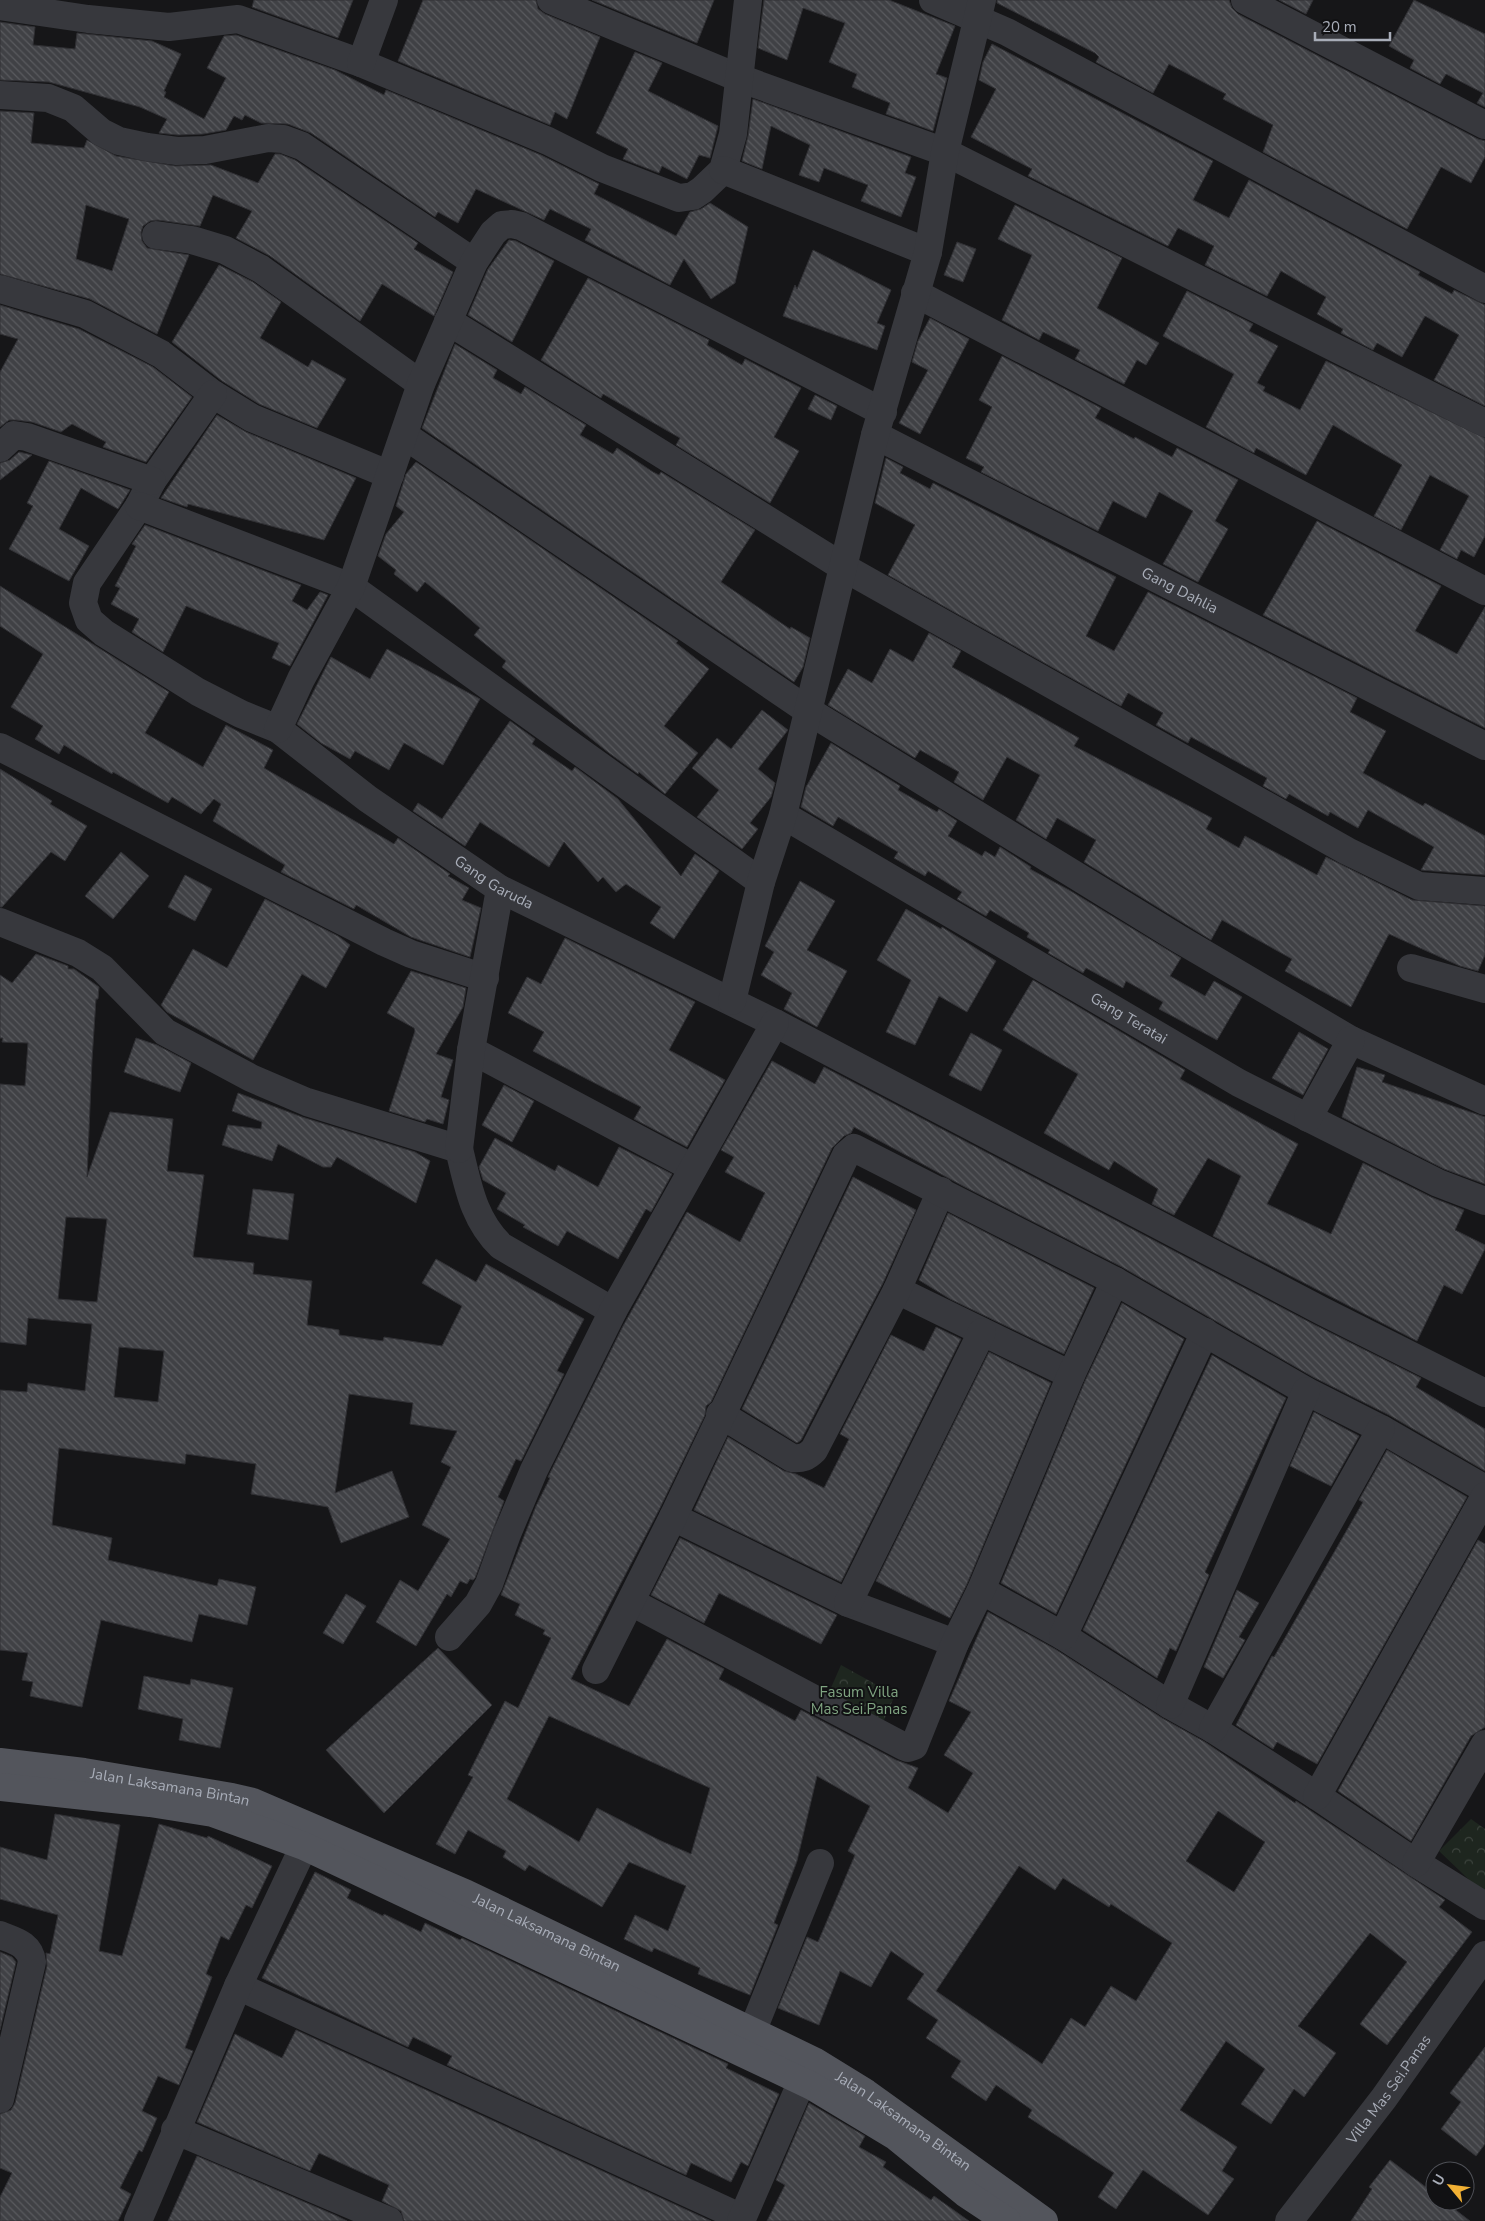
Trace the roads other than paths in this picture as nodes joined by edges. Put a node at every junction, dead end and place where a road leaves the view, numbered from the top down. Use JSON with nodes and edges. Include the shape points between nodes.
{"nodes":[{"id":1,"x":384,"y":0,"type":"edge"},
{"id":2,"x":551,"y":0,"type":"edge"},
{"id":3,"x":748,"y":0,"type":"edge"},
{"id":4,"x":933,"y":0,"type":"edge"},
{"id":5,"x":1245,"y":0,"type":"edge"},
{"id":6,"x":0,"y":6,"type":"edge"},
{"id":7,"x":241,"y":9,"type":"edge"},
{"id":8,"x":979,"y":9,"type":"edge"},
{"id":9,"x":92,"y":10,"type":"edge"},
{"id":10,"x":361,"y":63,"type":"junction"},
{"id":11,"x":739,"y":78,"type":"junction"},
{"id":12,"x":0,"y":95,"type":"edge"},
{"id":13,"x":1485,"y":125,"type":"edge"},
{"id":14,"x":945,"y":152,"type":"junction"},
{"id":15,"x":723,"y":170,"type":"junction"},
{"id":16,"x":156,"y":235,"type":"dead end"},
{"id":17,"x":928,"y":252,"type":"junction"},
{"id":18,"x":474,"y":262,"type":"junction"},
{"id":19,"x":0,"y":289,"type":"edge"},
{"id":20,"x":1485,"y":289,"type":"edge"},
{"id":21,"x":914,"y":293,"type":"junction"},
{"id":22,"x":448,"y":321,"type":"junction"},
{"id":23,"x":421,"y":384,"type":"junction"},
{"id":24,"x":212,"y":394,"type":"junction"},
{"id":25,"x":1485,"y":423,"type":"edge"},
{"id":26,"x":879,"y":424,"type":"junction"},
{"id":27,"x":404,"y":435,"type":"junction"},
{"id":28,"x":0,"y":448,"type":"edge"},
{"id":29,"x":390,"y":475,"type":"junction"},
{"id":30,"x":152,"y":481,"type":"junction"},
{"id":31,"x":139,"y":506,"type":"junction"},
{"id":32,"x":843,"y":567,"type":"junction"},
{"id":33,"x":351,"y":587,"type":"junction"},
{"id":34,"x":1485,"y":591,"type":"edge"},
{"id":35,"x":807,"y":710,"type":"junction"},
{"id":36,"x":278,"y":729,"type":"junction"},
{"id":37,"x":1485,"y":746,"type":"edge"},
{"id":38,"x":0,"y":747,"type":"edge"},
{"id":39,"x":783,"y":815,"type":"junction"},
{"id":40,"x":761,"y":882,"type":"junction"},
{"id":41,"x":500,"y":889,"type":"junction"},
{"id":42,"x":1485,"y":891,"type":"edge"},
{"id":43,"x":0,"y":922,"type":"edge"},
{"id":44,"x":1411,"y":968,"type":"dead end"},
{"id":45,"x":485,"y":978,"type":"junction"},
{"id":46,"x":1485,"y":989,"type":"edge"},
{"id":47,"x":732,"y":1001,"type":"junction"},
{"id":48,"x":775,"y":1023,"type":"junction"},
{"id":49,"x":1351,"y":1040,"type":"junction"},
{"id":50,"x":471,"y":1050,"type":"junction"},
{"id":51,"x":1485,"y":1101,"type":"edge"},
{"id":52,"x":1308,"y":1118,"type":"junction"},
{"id":53,"x":459,"y":1149,"type":"junction"},
{"id":54,"x":693,"y":1168,"type":"junction"},
{"id":55,"x":941,"y":1191,"type":"junction"},
{"id":56,"x":1485,"y":1201,"type":"edge"},
{"id":57,"x":1115,"y":1281,"type":"junction"},
{"id":58,"x":897,"y":1290,"type":"junction"},
{"id":59,"x":613,"y":1311,"type":"junction"},
{"id":60,"x":982,"y":1332,"type":"junction"},
{"id":61,"x":1206,"y":1332,"type":"junction"},
{"id":62,"x":1071,"y":1375,"type":"junction"},
{"id":63,"x":1306,"y":1391,"type":"junction"},
{"id":64,"x":1485,"y":1393,"type":"edge"},
{"id":65,"x":720,"y":1414,"type":"junction"},
{"id":66,"x":1382,"y":1429,"type":"junction"},
{"id":67,"x":1485,"y":1489,"type":"edge"},
{"id":68,"x":1485,"y":1496,"type":"edge"},
{"id":69,"x":673,"y":1517,"type":"junction"},
{"id":70,"x":981,"y":1590,"type":"junction"},
{"id":71,"x":632,"y":1602,"type":"junction"},
{"id":72,"x":848,"y":1603,"type":"junction"},
{"id":73,"x":1063,"y":1636,"type":"junction"},
{"id":74,"x":449,"y":1637,"type":"dead end"},
{"id":75,"x":955,"y":1643,"type":"junction"},
{"id":76,"x":596,"y":1670,"type":"dead end"},
{"id":77,"x":1170,"y":1705,"type":"junction"},
{"id":78,"x":1212,"y":1729,"type":"junction"},
{"id":79,"x":1485,"y":1744,"type":"edge"},
{"id":80,"x":0,"y":1762,"type":"edge"},
{"id":81,"x":0,"y":1788,"type":"edge"},
{"id":82,"x":1317,"y":1796,"type":"junction"},
{"id":83,"x":304,"y":1846,"type":"junction"},
{"id":84,"x":820,"y":1863,"type":"dead end"},
{"id":85,"x":1416,"y":1863,"type":"junction"},
{"id":86,"x":459,"y":1905,"type":"junction"},
{"id":87,"x":1485,"y":1906,"type":"edge"},
{"id":88,"x":0,"y":1935,"type":"edge"},
{"id":89,"x":1485,"y":1955,"type":"edge"},
{"id":90,"x":238,"y":1986,"type":"junction"},
{"id":91,"x":752,"y":2032,"type":"junction"},
{"id":92,"x":802,"y":2081,"type":"junction"},
{"id":93,"x":0,"y":2099,"type":"edge"},
{"id":94,"x":175,"y":2130,"type":"junction"},
{"id":95,"x":742,"y":2220,"type":"edge"},
{"id":96,"x":138,"y":2221,"type":"edge"},
{"id":97,"x":390,"y":2221,"type":"edge"},
{"id":98,"x":1007,"y":2221,"type":"edge"},
{"id":99,"x":1044,"y":2221,"type":"edge"},
{"id":100,"x":1290,"y":2221,"type":"edge"}],
"edges":[{"from":1,"to":10,"type":"street"},
{"from":2,"to":11,"type":"street"},
{"from":3,"to":11,"type":"street"},
{"from":4,"to":8,"type":"street"},
{"from":5,"to":13,"type":"street"},
{"from":6,"to":9,"type":"street"},
{"from":7,"to":9,"type":"street","via":[[169,28]]},
{"from":7,"to":10,"type":"street"},
{"from":8,"to":14,"type":"street"},
{"from":8,"to":20,"type":"street","via":[[1007,32]]},
{"from":10,"to":15,"type":"street","via":[[679,198],[702,190]]},
{"from":11,"to":14,"type":"street"},
{"from":11,"to":15,"type":"street","via":[[733,134]]},
{"from":12,"to":18,"type":"street","via":[[48,98],[73,108],[101,132],[120,141],[169,150],[205,150],[268,138],[283,139],[302,146]]},
{"from":14,"to":17,"type":"street"},
{"from":14,"to":25,"type":"street"},
{"from":15,"to":17,"type":"street"},
{"from":16,"to":23,"type":"street","via":[[192,240],[225,250],[261,269]]},
{"from":17,"to":21,"type":"street"},
{"from":18,"to":22,"type":"street"},
{"from":18,"to":26,"type":"street","name":"Gang Dahlia","via":[[502,225],[521,226]]},
{"from":19,"to":24,"type":"street","via":[[85,314],[161,354]]},
{"from":21,"to":26,"type":"street"},
{"from":21,"to":34,"type":"street"},
{"from":22,"to":23,"type":"street"},
{"from":22,"to":32,"type":"street"},
{"from":23,"to":27,"type":"street"},
{"from":24,"to":29,"type":"street","via":[[260,421]]},
{"from":24,"to":30,"type":"street","name":"Gang Garuda"},
{"from":26,"to":32,"type":"street"},
{"from":26,"to":37,"type":"street","name":"Gang Dahlia"},
{"from":27,"to":29,"type":"street"},
{"from":27,"to":35,"type":"street"},
{"from":28,"to":30,"type":"street","via":[[14,435],[27,437]]},
{"from":29,"to":33,"type":"street"},
{"from":30,"to":31,"type":"street","name":"Gang Garuda"},
{"from":31,"to":33,"type":"street"},
{"from":31,"to":36,"type":"street","name":"Gang Garuda","via":[[87,583],[84,603],[89,620],[104,633],[198,692]]},
{"from":32,"to":35,"type":"street"},
{"from":32,"to":42,"type":"street","via":[[1397,877],[1419,886]]},
{"from":33,"to":36,"type":"street"},
{"from":33,"to":40,"type":"street"},
{"from":35,"to":39,"type":"street"},
{"from":35,"to":49,"type":"street","via":[[1179,939]]},
{"from":36,"to":41,"type":"street","name":"Gang Garuda","via":[[368,799]]},
{"from":38,"to":45,"type":"street","via":[[384,942]]},
{"from":39,"to":40,"type":"street"},
{"from":39,"to":52,"type":"street","name":"Gang Teratai","via":[[1239,1083]]},
{"from":40,"to":47,"type":"street"},
{"from":41,"to":45,"type":"street"},
{"from":41,"to":47,"type":"street","name":"Gang Garuda"},
{"from":43,"to":53,"type":"street","via":[[78,954],[102,968],[165,1032],[251,1078],[307,1102]]},
{"from":44,"to":46,"type":"street"},
{"from":45,"to":50,"type":"street"},
{"from":47,"to":48,"type":"street","name":"Gang Garuda"},
{"from":48,"to":54,"type":"street"},
{"from":48,"to":64,"type":"street","name":"Gang Garuda","via":[[1322,1311]]},
{"from":49,"to":51,"type":"street"},
{"from":49,"to":52,"type":"street"},
{"from":50,"to":53,"type":"street"},
{"from":50,"to":54,"type":"street"},
{"from":52,"to":56,"type":"street","name":"Gang Teratai","via":[[1438,1183]]},
{"from":53,"to":59,"type":"street","via":[[472,1202],[489,1235],[501,1246]]},
{"from":54,"to":59,"type":"street"},
{"from":55,"to":57,"type":"street"},
{"from":55,"to":58,"type":"street"},
{"from":55,"to":65,"type":"street","via":[[860,1150],[850,1150]]},
{"from":57,"to":61,"type":"street"},
{"from":57,"to":62,"type":"street"},
{"from":58,"to":60,"type":"street"},
{"from":58,"to":65,"type":"street","via":[[808,1456],[792,1458]]},
{"from":59,"to":74,"type":"street","via":[[534,1470],[506,1534],[489,1584],[478,1604]]},
{"from":60,"to":62,"type":"street"},
{"from":60,"to":72,"type":"street"},
{"from":61,"to":63,"type":"street"},
{"from":61,"to":73,"type":"street"},
{"from":62,"to":70,"type":"street"},
{"from":63,"to":66,"type":"street"},
{"from":63,"to":77,"type":"street"},
{"from":65,"to":69,"type":"street"},
{"from":66,"to":67,"type":"street"},
{"from":66,"to":78,"type":"street"},
{"from":68,"to":82,"type":"street"},
{"from":69,"to":71,"type":"street"},
{"from":69,"to":72,"type":"street"},
{"from":70,"to":73,"type":"street"},
{"from":70,"to":75,"type":"street"},
{"from":71,"to":75,"type":"street","via":[[908,1748],[918,1741]]},
{"from":71,"to":76,"type":"street"},
{"from":72,"to":75,"type":"street"},
{"from":73,"to":77,"type":"street"},
{"from":77,"to":78,"type":"street"},
{"from":78,"to":82,"type":"street"},
{"from":79,"to":85,"type":"street"},
{"from":80,"to":86,"type":"main road","name":"Jalan Laksamana Bintan","via":[[84,1772],[253,1802]]},
{"from":81,"to":83,"type":"main road","name":"Jalan Laksamana Bintan","via":[[150,1803],[213,1813]]},
{"from":82,"to":85,"type":"street"},
{"from":83,"to":86,"type":"main road","name":"Jalan Laksamana Bintan"},
{"from":83,"to":90,"type":"street"},
{"from":84,"to":91,"type":"street"},
{"from":85,"to":87,"type":"street"},
{"from":86,"to":91,"type":"main road","name":"Jalan Laksamana Bintan"},
{"from":86,"to":92,"type":"main road","name":"Jalan Laksamana Bintan"},
{"from":88,"to":93,"type":"street","via":[[24,1944],[32,1962]]},
{"from":89,"to":100,"type":"street","name":"Villa Mas Sei.Panas","via":[[1384,2098]]},
{"from":90,"to":94,"type":"street"},
{"from":90,"to":95,"type":"street"},
{"from":91,"to":99,"type":"main road","name":"Jalan Laksamana Bintan","via":[[814,2061],[866,2093]]},
{"from":92,"to":95,"type":"street"},
{"from":92,"to":98,"type":"main road","name":"Jalan Laksamana Bintan","via":[[895,2136],[965,2193]]},
{"from":94,"to":96,"type":"street"},
{"from":94,"to":97,"type":"street"}]}
